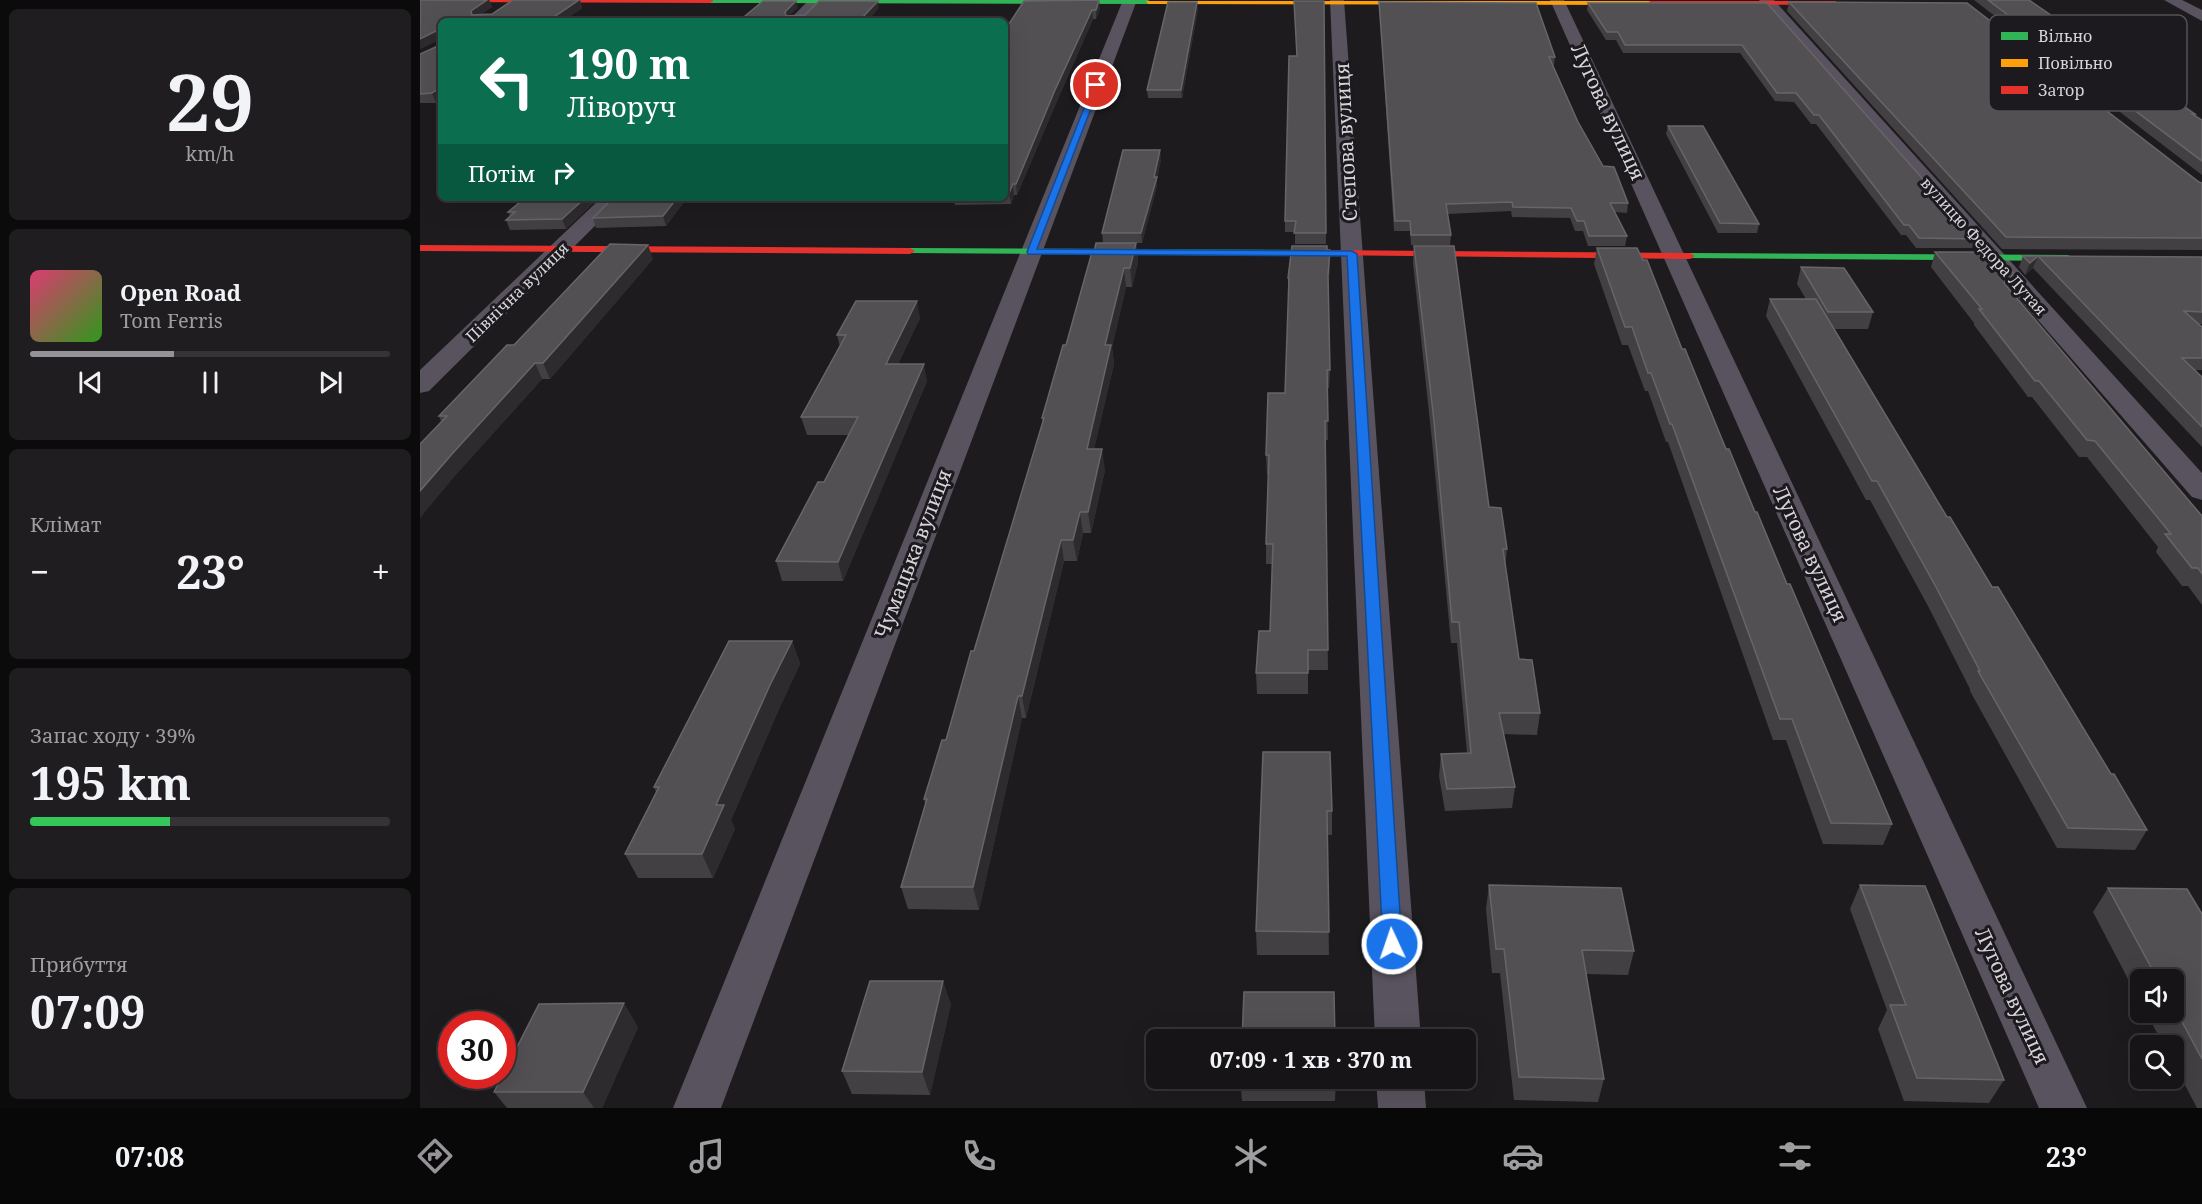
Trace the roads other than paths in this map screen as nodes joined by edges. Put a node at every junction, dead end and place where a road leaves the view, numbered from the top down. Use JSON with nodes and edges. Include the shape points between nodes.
{"nodes":[{"id":1,"x":420,"y":0,"type":"edge"},
{"id":2,"x":517,"y":0,"type":"edge"},
{"id":3,"x":817,"y":1,"type":"edge"},
{"id":4,"x":1129,"y":1,"type":"edge"},
{"id":5,"x":1337,"y":1,"type":"edge"},
{"id":6,"x":1557,"y":1,"type":"edge"},
{"id":7,"x":2176,"y":1,"type":"edge"},
{"id":8,"x":1767,"y":2,"type":"edge"},
{"id":9,"x":1850,"y":3,"type":"edge"},
{"id":10,"x":491,"y":16,"type":"edge"},
{"id":11,"x":2202,"y":16,"type":"edge"},
{"id":12,"x":799,"y":18,"type":"edge"},
{"id":13,"x":610,"y":201,"type":"edge"},
{"id":14,"x":420,"y":248,"type":"edge"},
{"id":15,"x":561,"y":249,"type":"junction"},
{"id":16,"x":1031,"y":252,"type":"junction"},
{"id":17,"x":1352,"y":254,"type":"junction"},
{"id":18,"x":1674,"y":255,"type":"junction"},
{"id":19,"x":1995,"y":257,"type":"junction"},
{"id":20,"x":2087,"y":258,"type":"edge"},
{"id":21,"x":420,"y":385,"type":"edge"},
{"id":22,"x":2202,"y":491,"type":"edge"},
{"id":23,"x":1397,"y":1029,"type":"edge"},
{"id":24,"x":1401,"y":1089,"type":"edge"},
{"id":25,"x":697,"y":1108,"type":"edge"},
{"id":26,"x":1402,"y":1108,"type":"edge"},
{"id":27,"x":2063,"y":1108,"type":"edge"}],
"edges":[{"from":1,"to":2,"type":"street"},
{"from":2,"to":3,"type":"street"},
{"from":2,"to":10,"type":"street"},
{"from":3,"to":4,"type":"street"},
{"from":3,"to":12,"type":"street"},
{"from":4,"to":5,"type":"street"},
{"from":4,"to":16,"type":"street","name":"Чумацька вулиця"},
{"from":5,"to":6,"type":"street"},
{"from":5,"to":17,"type":"street","name":"Степова вулиця"},
{"from":6,"to":8,"type":"street"},
{"from":6,"to":18,"type":"street","name":"Лугова вулиця"},
{"from":7,"to":11,"type":"street"},
{"from":8,"to":9,"type":"street"},
{"from":8,"to":19,"type":"street","name":"вулицю Федора Лутая"},
{"from":13,"to":15,"type":"street","name":"Північна вулиця"},
{"from":14,"to":15,"type":"street"},
{"from":15,"to":16,"type":"street"},
{"from":15,"to":21,"type":"street","name":"Північна вулиця"},
{"from":16,"to":17,"type":"street"},
{"from":16,"to":25,"type":"street","name":"Чумацька вулиця"},
{"from":17,"to":18,"type":"street"},
{"from":17,"to":23,"type":"street","name":"Степова вулиця"},
{"from":18,"to":19,"type":"street"},
{"from":18,"to":27,"type":"street","name":"Лугова вулиця"},
{"from":19,"to":20,"type":"street"},
{"from":19,"to":22,"type":"street","name":"вулицю Федора Лутая"},
{"from":24,"to":26,"type":"street"}]}
